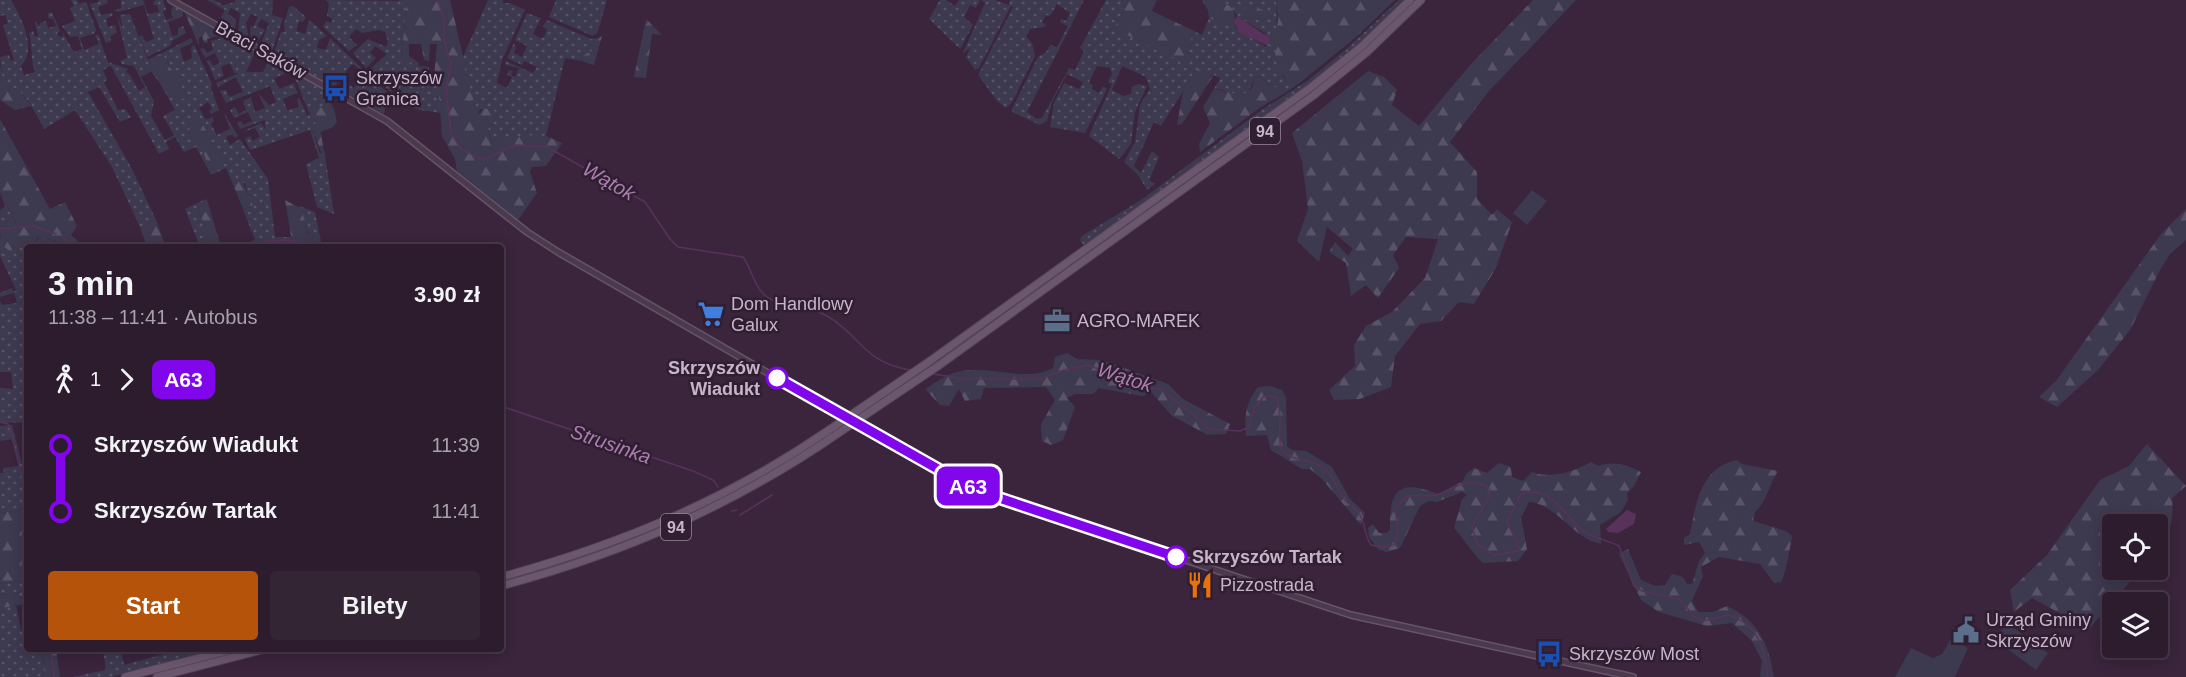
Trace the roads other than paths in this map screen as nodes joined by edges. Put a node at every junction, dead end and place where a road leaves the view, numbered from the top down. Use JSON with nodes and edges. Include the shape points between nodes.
{"nodes":[{"id":1,"x":171,"y":0,"type":"edge"},
{"id":2,"x":1410,"y":0,"type":"edge"},
{"id":3,"x":1421,"y":0,"type":"edge"},
{"id":4,"x":1079,"y":260,"type":"junction"},
{"id":5,"x":504,"y":576,"type":"edge"},
{"id":6,"x":504,"y":585,"type":"edge"},
{"id":7,"x":222,"y":652,"type":"edge"},
{"id":8,"x":253,"y":652,"type":"edge"},
{"id":9,"x":125,"y":677,"type":"edge"},
{"id":10,"x":157,"y":677,"type":"edge"},
{"id":11,"x":1633,"y":677,"type":"edge"}],
"edges":[{"from":1,"to":11,"type":"street","name":"Braci Saków","via":[[387,121],[537,239],[975,490],[1352,615]]},
{"from":2,"to":4,"type":"main road","number":"94","via":[[1341,65],[1098,242]]},
{"from":3,"to":4,"type":"main road","number":"94","via":[[1367,52],[1314,95],[1100,250]]},
{"from":4,"to":5,"type":"main road","number":"94","bridge":true,"via":[[753,479],[677,518],[568,559]]},
{"from":4,"to":6,"type":"main road","number":"94","bridge":true,"via":[[938,366],[755,486],[679,525],[602,556]]},
{"from":7,"to":9,"type":"main road"},
{"from":8,"to":10,"type":"main road"}]}
